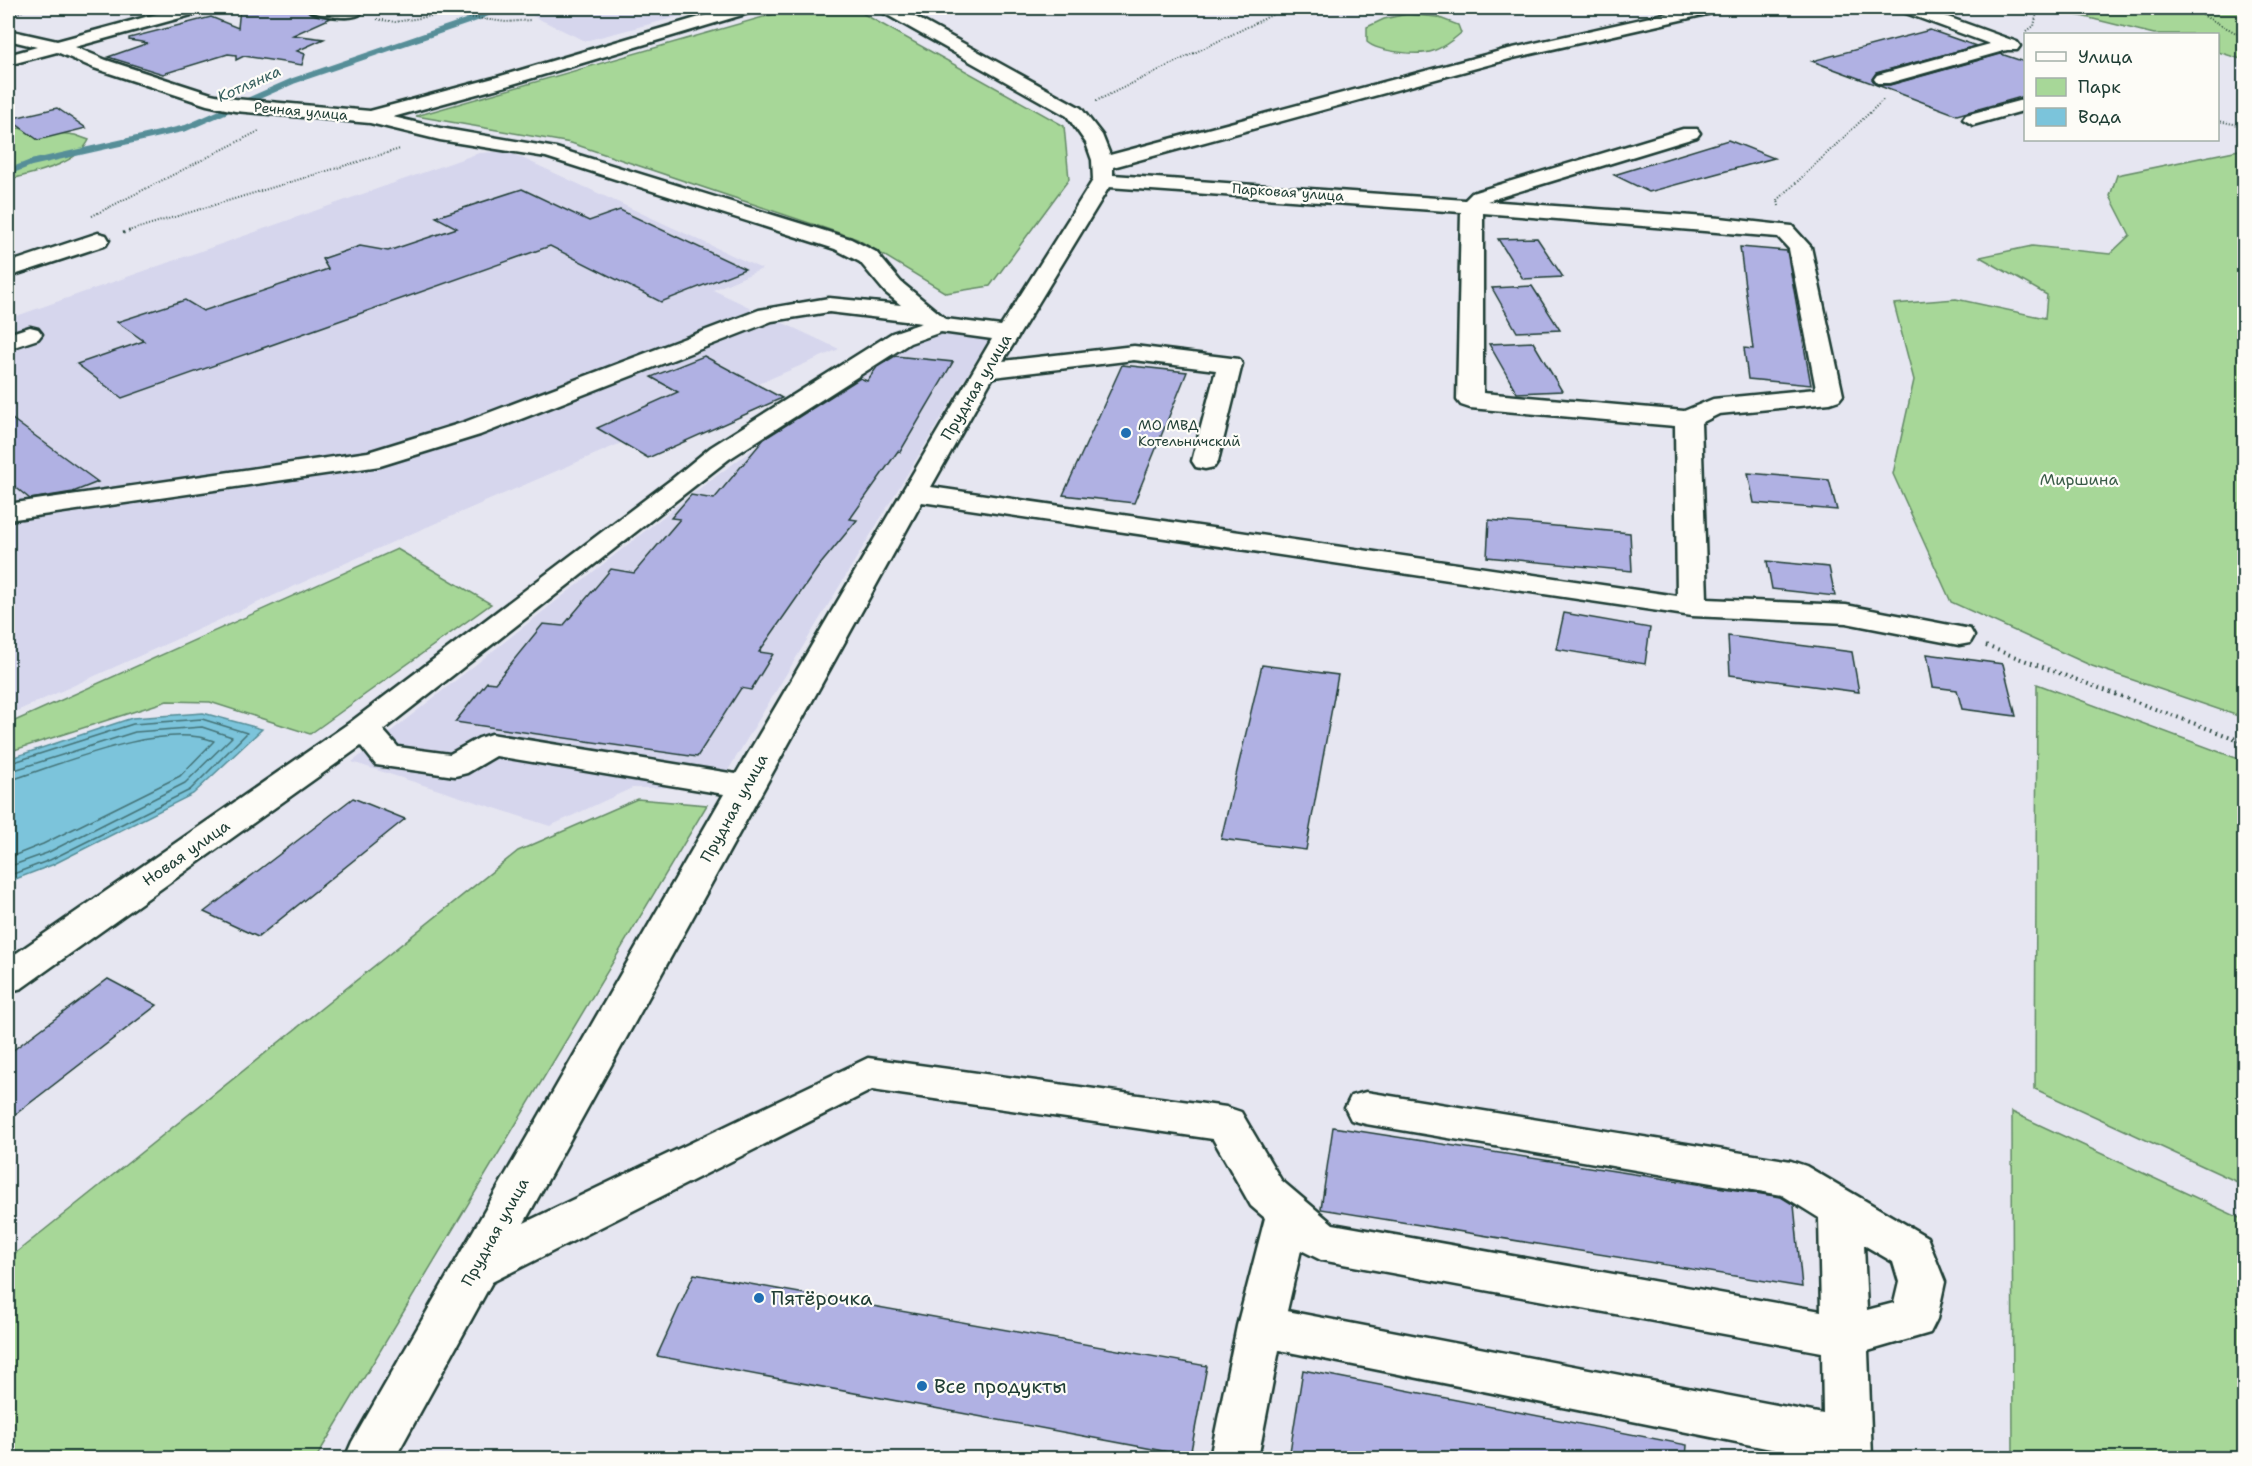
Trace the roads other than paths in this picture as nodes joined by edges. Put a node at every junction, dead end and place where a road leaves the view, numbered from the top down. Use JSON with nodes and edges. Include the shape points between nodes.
{"nodes":[{"id":1,"x":196,"y":8,"type":"edge"},
{"id":2,"x":315,"y":8,"type":"edge"},
{"id":3,"x":746,"y":8,"type":"edge"},
{"id":4,"x":888,"y":8,"type":"edge"},
{"id":5,"x":1710,"y":8,"type":"edge"},
{"id":6,"x":1909,"y":8,"type":"edge"},
{"id":7,"x":353,"y":13,"type":"road end"},
{"id":8,"x":8,"y":35,"type":"edge"},
{"id":9,"x":2007,"y":45,"type":"junction"},
{"id":10,"x":61,"y":47,"type":"junction"},
{"id":11,"x":2024,"y":51,"type":"edge"},
{"id":12,"x":8,"y":60,"type":"edge"},
{"id":13,"x":1883,"y":79,"type":"road end"},
{"id":14,"x":2024,"y":104,"type":"edge"},
{"id":15,"x":370,"y":117,"type":"junction"},
{"id":16,"x":1973,"y":119,"type":"dead end"},
{"id":17,"x":1690,"y":133,"type":"dead end"},
{"id":18,"x":1103,"y":171,"type":"junction"},
{"id":19,"x":1472,"y":205,"type":"junction"},
{"id":20,"x":98,"y":240,"type":"road end"},
{"id":21,"x":8,"y":270,"type":"edge"},
{"id":22,"x":933,"y":320,"type":"junction"},
{"id":23,"x":1007,"y":334,"type":"junction"},
{"id":24,"x":984,"y":371,"type":"junction"},
{"id":25,"x":1688,"y":418,"type":"junction"},
{"id":26,"x":1205,"y":461,"type":"dead end"},
{"id":27,"x":915,"y":493,"type":"junction"},
{"id":28,"x":8,"y":512,"type":"edge"},
{"id":29,"x":1692,"y":607,"type":"junction"},
{"id":30,"x":1959,"y":636,"type":"road end"},
{"id":31,"x":363,"y":728,"type":"junction"},
{"id":32,"x":746,"y":787,"type":"junction"},
{"id":33,"x":8,"y":978,"type":"edge"},
{"id":34,"x":1366,"y":1108,"type":"dead end"},
{"id":35,"x":1841,"y":1209,"type":"junction"},
{"id":36,"x":1288,"y":1212,"type":"junction"},
{"id":37,"x":474,"y":1269,"type":"junction"},
{"id":38,"x":1260,"y":1326,"type":"junction"},
{"id":39,"x":1845,"y":1336,"type":"junction"},
{"id":40,"x":1848,"y":1450,"type":"edge"},
{"id":41,"x":369,"y":1458,"type":"edge"},
{"id":42,"x":1234,"y":1458,"type":"edge"}],
"edges":[{"from":1,"to":10,"type":"street","name":"Речная улица"},
{"from":2,"to":7,"type":"street"},
{"from":3,"to":15,"type":"street"},
{"from":4,"to":18,"type":"street","via":[[1074,112],[1089,129]]},
{"from":5,"to":18,"type":"street","via":[[1510,54]]},
{"from":6,"to":9,"type":"street"},
{"from":8,"to":10,"type":"street","name":"Речная улица"},
{"from":9,"to":11,"type":"street"},
{"from":9,"to":13,"type":"street"},
{"from":10,"to":12,"type":"street","name":"Речная улица"},
{"from":10,"to":15,"type":"street","name":"Речная улица","via":[[207,99]]},
{"from":14,"to":16,"type":"street"},
{"from":15,"to":22,"type":"street","name":"Речная улица","via":[[440,134],[549,152],[843,244],[868,257],[893,287]]},
{"from":17,"to":19,"type":"street","via":[[1479,197]]},
{"from":18,"to":19,"type":"street","name":"Парковая улица"},
{"from":18,"to":23,"type":"street","name":"Прудная улица"},
{"from":19,"to":25,"type":"street","via":[[1470,400]]},
{"from":19,"to":25,"type":"street","name":"Парковая улица","via":[[1784,231],[1800,247],[1830,395],[1713,407]]},
{"from":20,"to":21,"type":"street"},
{"from":22,"to":23,"type":"street"},
{"from":22,"to":28,"type":"street","via":[[830,305],[796,308],[767,315],[471,429],[370,460]]},
{"from":22,"to":31,"type":"street","name":"Новая улица","via":[[720,453]]},
{"from":23,"to":24,"type":"street","name":"Прудная улица"},
{"from":24,"to":26,"type":"street","via":[[1134,353],[1230,364]]},
{"from":24,"to":27,"type":"street","name":"Прудная улица"},
{"from":25,"to":29,"type":"street"},
{"from":27,"to":29,"type":"street"},
{"from":27,"to":32,"type":"street","name":"Прудная улица","via":[[855,591]]},
{"from":29,"to":30,"type":"street","via":[[1846,614]]},
{"from":31,"to":32,"type":"street","via":[[388,757],[455,765],[491,745]]},
{"from":31,"to":33,"type":"street","name":"Новая улица"},
{"from":32,"to":37,"type":"street","name":"Прудная улица"},
{"from":34,"to":35,"type":"street","via":[[1791,1179]]},
{"from":35,"to":39,"type":"street"},
{"from":35,"to":39,"type":"street","via":[[1911,1250],[1922,1282],[1914,1319]]},
{"from":36,"to":37,"type":"street","via":[[1266,1192],[1226,1124],[868,1074]]},
{"from":36,"to":38,"type":"street"},
{"from":36,"to":39,"type":"street","via":[[1321,1241]]},
{"from":37,"to":41,"type":"street","name":"Прудная улица"},
{"from":38,"to":40,"type":"street"},
{"from":38,"to":42,"type":"street"},
{"from":39,"to":40,"type":"street"}]}
